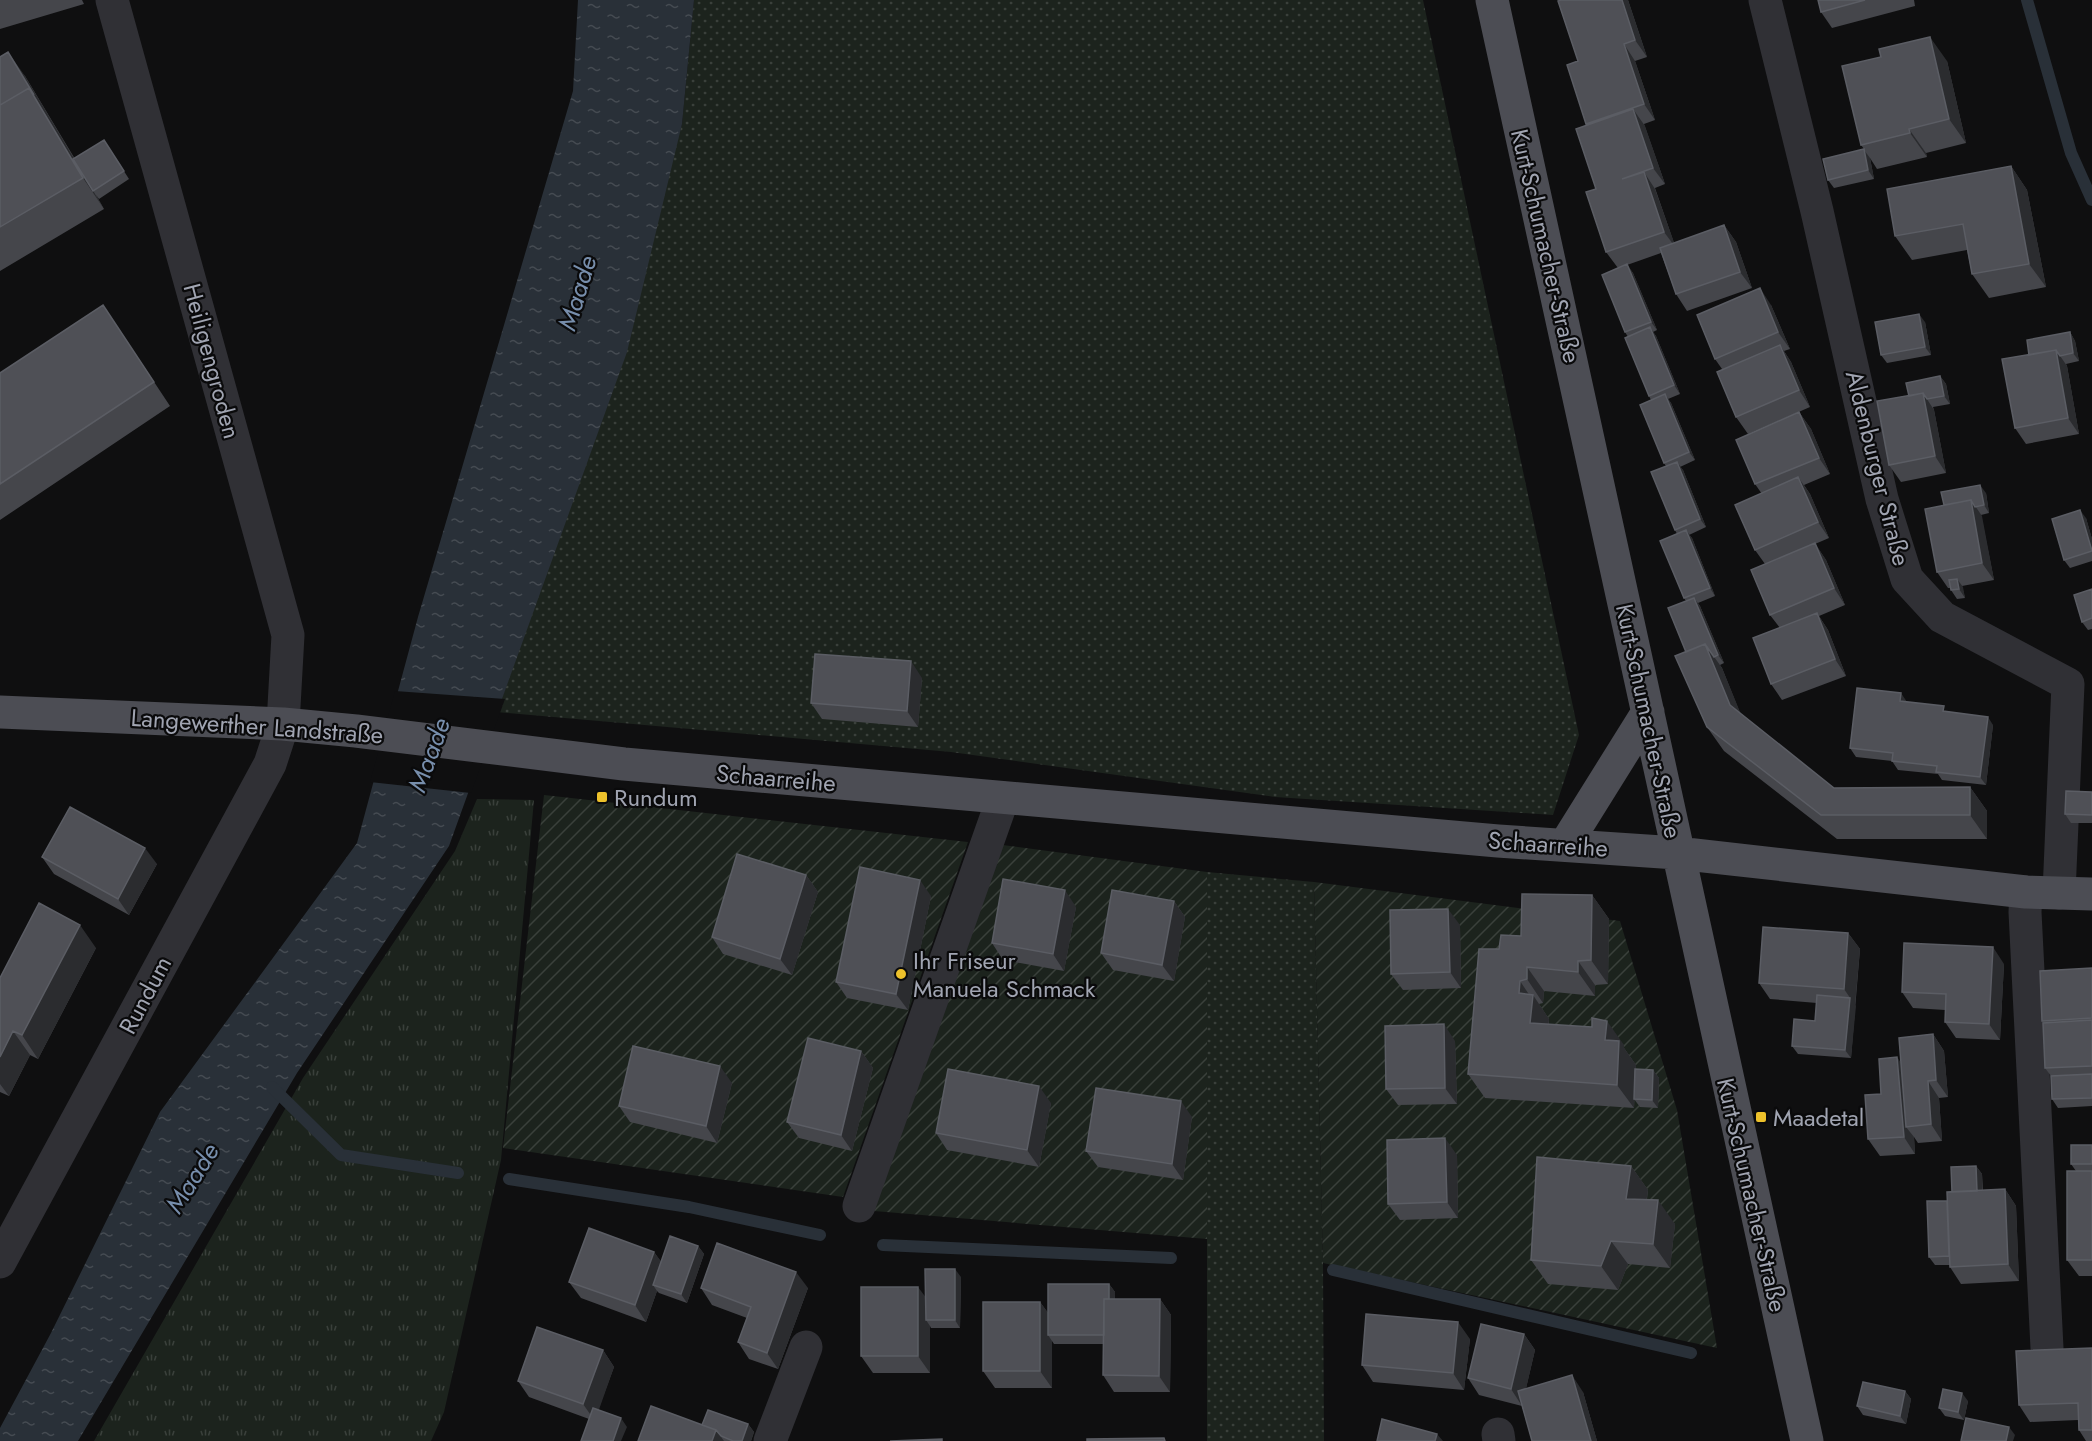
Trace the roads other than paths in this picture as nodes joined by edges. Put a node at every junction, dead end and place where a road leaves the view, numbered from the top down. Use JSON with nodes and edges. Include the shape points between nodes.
{"nodes":[{"id":1,"x":112,"y":0,"type":"edge"},
{"id":2,"x":1492,"y":0,"type":"edge"},
{"id":3,"x":1765,"y":0,"type":"edge"},
{"id":4,"x":0,"y":712,"type":"edge"},
{"id":5,"x":1648,"y":712,"type":"junction"},
{"id":6,"x":283,"y":724,"type":"junction"},
{"id":7,"x":514,"y":750,"type":"joint"},
{"id":8,"x":1002,"y":798,"type":"junction"},
{"id":9,"x":1565,"y":845,"type":"junction"},
{"id":10,"x":1677,"y":853,"type":"junction"},
{"id":11,"x":2026,"y":892,"type":"junction"},
{"id":12,"x":2059,"y":892,"type":"junction"},
{"id":13,"x":2092,"y":894,"type":"edge"},
{"id":14,"x":859,"y":1206,"type":"dead end"},
{"id":15,"x":0,"y":1262,"type":"edge"},
{"id":16,"x":806,"y":1347,"type":"dead end"},
{"id":17,"x":2047,"y":1347,"type":"edge"},
{"id":18,"x":770,"y":1441,"type":"edge"},
{"id":19,"x":1807,"y":1441,"type":"edge"}],
"edges":[{"from":1,"to":6,"type":"street","name":"Heiligengroden","via":[[288,635]]},
{"from":2,"to":5,"type":"main road","name":"Kurt-Schumacher-Straße"},
{"from":3,"to":12,"type":"street","name":"Aldenburger Straße","via":[[1882,499],[1907,579],[1942,618],[2068,684]]},
{"from":4,"to":6,"type":"main road","name":"Langewerther Landstraße"},
{"from":5,"to":9,"type":"main road"},
{"from":5,"to":10,"type":"main road","name":"Kurt-Schumacher-Straße"},
{"from":6,"to":7,"type":"main road","name":"Langewerther Landstraße"},
{"from":6,"to":15,"type":"street","name":"Rundum","via":[[270,764]]},
{"from":7,"to":8,"type":"main road","name":"Schaarreihe","via":[[624,764]]},
{"from":8,"to":9,"type":"main road","name":"Schaarreihe"},
{"from":8,"to":14,"type":"street"},
{"from":9,"to":10,"type":"main road","name":"Schaarreihe"},
{"from":10,"to":11,"type":"main road","name":"Schaarreihe"},
{"from":10,"to":19,"type":"main road","name":"Kurt-Schumacher-Straße"},
{"from":11,"to":12,"type":"main road","name":"Schaarreihe"},
{"from":11,"to":17,"type":"street"},
{"from":12,"to":13,"type":"main road","name":"Schaarreihe"},
{"from":16,"to":18,"type":"street"}]}
